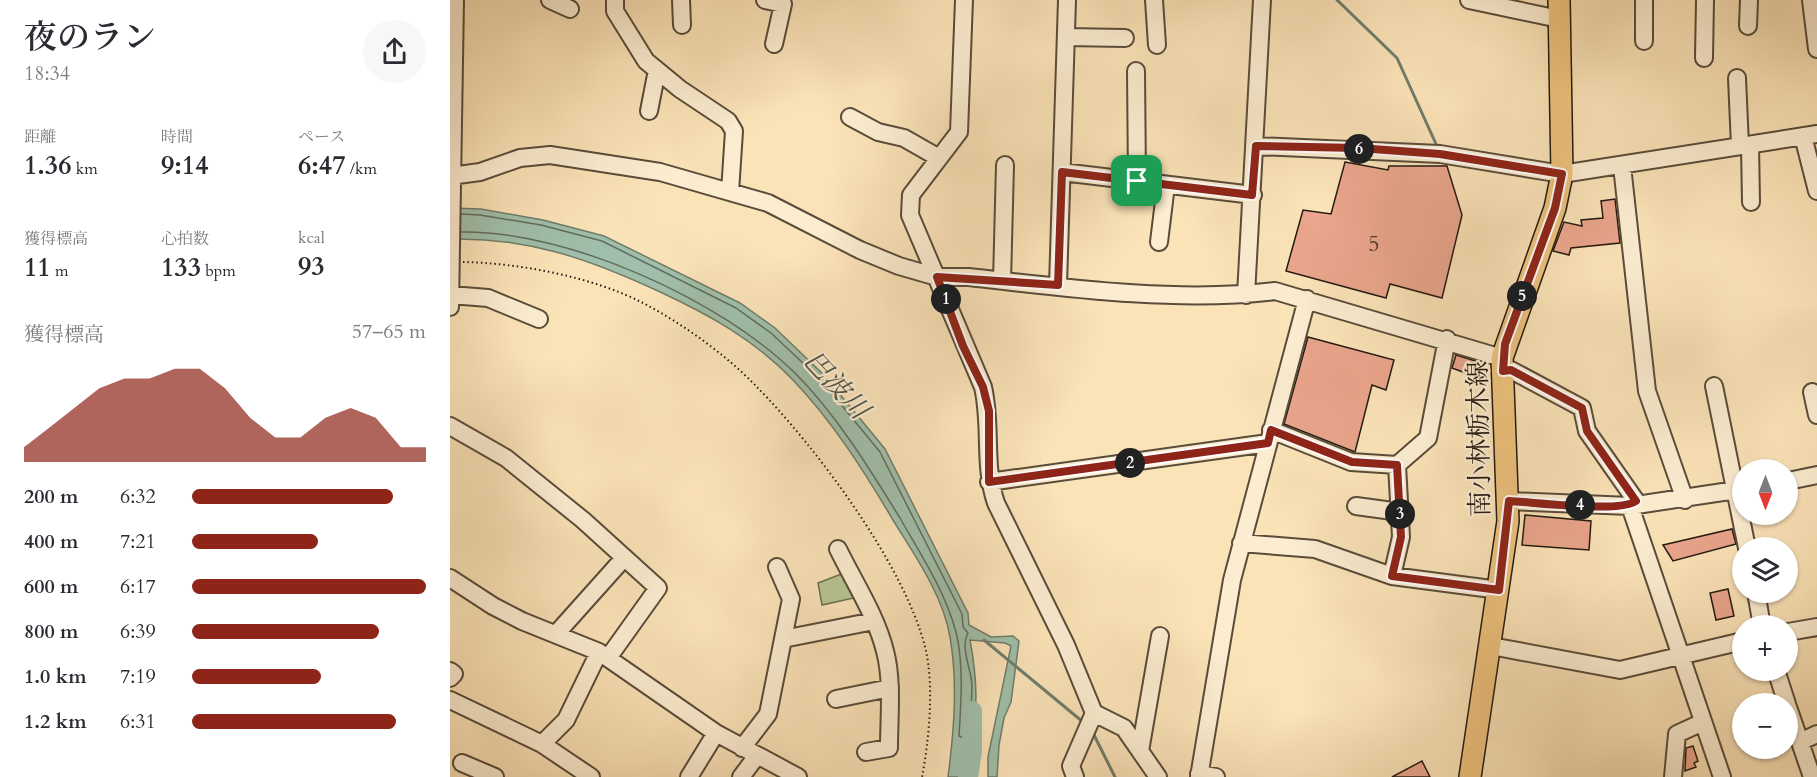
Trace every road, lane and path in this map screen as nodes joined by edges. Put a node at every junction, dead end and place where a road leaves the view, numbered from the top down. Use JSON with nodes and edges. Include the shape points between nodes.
{"nodes":[{"id":1,"x":454,"y":0,"type":"edge"},
{"id":2,"x":550,"y":0,"type":"edge"},
{"id":3,"x":615,"y":0,"type":"edge"},
{"id":4,"x":681,"y":0,"type":"edge"},
{"id":5,"x":765,"y":0,"type":"edge"},
{"id":6,"x":964,"y":0,"type":"edge"},
{"id":7,"x":1067,"y":0,"type":"edge"},
{"id":8,"x":1154,"y":0,"type":"edge"},
{"id":9,"x":1262,"y":0,"type":"edge"},
{"id":10,"x":1469,"y":0,"type":"edge"},
{"id":11,"x":1644,"y":0,"type":"edge"},
{"id":12,"x":1706,"y":0,"type":"edge"},
{"id":13,"x":1749,"y":0,"type":"edge"},
{"id":14,"x":1811,"y":0,"type":"edge"},
{"id":15,"x":1507,"y":4,"type":"edge"},
{"id":16,"x":570,"y":9,"type":"dead end"},
{"id":17,"x":1559,"y":10,"type":"edge"},
{"id":18,"x":682,"y":25,"type":"dead end"},
{"id":19,"x":1748,"y":26,"type":"dead end"},
{"id":20,"x":1066,"y":37,"type":"junction"},
{"id":21,"x":1125,"y":38,"type":"dead end"},
{"id":22,"x":1644,"y":41,"type":"dead end"},
{"id":23,"x":774,"y":44,"type":"dead end"},
{"id":24,"x":1157,"y":45,"type":"dead end"},
{"id":25,"x":1817,"y":49,"type":"edge"},
{"id":26,"x":1704,"y":58,"type":"dead end"},
{"id":27,"x":657,"y":70,"type":"junction"},
{"id":28,"x":1136,"y":71,"type":"dead end"},
{"id":29,"x":1737,"y":78,"type":"dead end"},
{"id":30,"x":649,"y":111,"type":"dead end"},
{"id":31,"x":850,"y":117,"type":"dead end"},
{"id":32,"x":1810,"y":135,"type":"edge"},
{"id":33,"x":1256,"y":146,"type":"junction"},
{"id":34,"x":1745,"y":146,"type":"junction"},
{"id":35,"x":939,"y":158,"type":"junction"},
{"id":36,"x":1005,"y":165,"type":"dead end"},
{"id":37,"x":1622,"y":166,"type":"junction"},
{"id":38,"x":1062,"y":172,"type":"junction"},
{"id":39,"x":1562,"y":174,"type":"junction"},
{"id":40,"x":452,"y":180,"type":"edge"},
{"id":41,"x":1137,"y":181,"type":"junction"},
{"id":42,"x":1166,"y":185,"type":"junction"},
{"id":43,"x":1817,"y":191,"type":"edge"},
{"id":44,"x":730,"y":192,"type":"junction"},
{"id":45,"x":1252,"y":195,"type":"junction"},
{"id":46,"x":1751,"y":202,"type":"dead end"},
{"id":47,"x":1159,"y":242,"type":"dead end"},
{"id":48,"x":451,"y":260,"type":"edge"},
{"id":49,"x":937,"y":277,"type":"junction"},
{"id":50,"x":1002,"y":281,"type":"junction"},
{"id":51,"x":1058,"y":285,"type":"junction"},
{"id":52,"x":1246,"y":295,"type":"junction"},
{"id":53,"x":1308,"y":299,"type":"junction"},
{"id":54,"x":451,"y":301,"type":"edge"},
{"id":55,"x":539,"y":319,"type":"dead end"},
{"id":56,"x":1447,"y":339,"type":"junction"},
{"id":57,"x":1502,"y":364,"type":"junction"},
{"id":58,"x":1714,"y":386,"type":"dead end"},
{"id":59,"x":1812,"y":392,"type":"dead end"},
{"id":60,"x":1817,"y":415,"type":"edge"},
{"id":61,"x":450,"y":426,"type":"edge"},
{"id":62,"x":1270,"y":437,"type":"junction"},
{"id":63,"x":1732,"y":461,"type":"edge"},
{"id":64,"x":1397,"y":465,"type":"junction"},
{"id":65,"x":1817,"y":476,"type":"edge"},
{"id":66,"x":1798,"y":479,"type":"edge"},
{"id":67,"x":989,"y":482,"type":"junction"},
{"id":68,"x":1732,"y":491,"type":"edge"},
{"id":69,"x":1685,"y":500,"type":"junction"},
{"id":70,"x":1509,"y":501,"type":"junction"},
{"id":71,"x":1356,"y":506,"type":"dead end"},
{"id":72,"x":1630,"y":506,"type":"junction"},
{"id":73,"x":1400,"y":512,"type":"junction"},
{"id":74,"x":1241,"y":543,"type":"junction"},
{"id":75,"x":838,"y":549,"type":"dead end"},
{"id":76,"x":624,"y":558,"type":"junction"},
{"id":77,"x":777,"y":567,"type":"dead end"},
{"id":78,"x":1392,"y":576,"type":"junction"},
{"id":79,"x":450,"y":578,"type":"edge"},
{"id":80,"x":1499,"y":590,"type":"junction"},
{"id":81,"x":874,"y":621,"type":"junction"},
{"id":82,"x":1817,"y":627,"type":"edge"},
{"id":83,"x":1798,"y":630,"type":"edge"},
{"id":84,"x":556,"y":634,"type":"junction"},
{"id":85,"x":1160,"y":636,"type":"dead end"},
{"id":86,"x":783,"y":639,"type":"junction"},
{"id":87,"x":1732,"y":643,"type":"edge"},
{"id":88,"x":1491,"y":646,"type":"junction"},
{"id":89,"x":1681,"y":654,"type":"junction"},
{"id":90,"x":604,"y":655,"type":"junction"},
{"id":91,"x":450,"y":670,"type":"edge"},
{"id":92,"x":450,"y":678,"type":"edge"},
{"id":93,"x":890,"y":688,"type":"junction"},
{"id":94,"x":836,"y":699,"type":"dead end"},
{"id":95,"x":450,"y":700,"type":"edge"},
{"id":96,"x":1094,"y":713,"type":"junction"},
{"id":97,"x":1703,"y":722,"type":"junction"},
{"id":98,"x":716,"y":733,"type":"junction"},
{"id":99,"x":1817,"y":734,"type":"edge"},
{"id":100,"x":1798,"y":736,"type":"edge"},
{"id":101,"x":1800,"y":742,"type":"junction"},
{"id":102,"x":542,"y":744,"type":"junction"},
{"id":103,"x":1140,"y":751,"type":"junction"},
{"id":104,"x":749,"y":752,"type":"junction"},
{"id":105,"x":866,"y":752,"type":"dead end"},
{"id":106,"x":454,"y":764,"type":"edge"},
{"id":107,"x":1199,"y":775,"type":"edge"},
{"id":108,"x":495,"y":777,"type":"edge"},
{"id":109,"x":591,"y":777,"type":"edge"},
{"id":110,"x":689,"y":777,"type":"edge"},
{"id":111,"x":741,"y":777,"type":"edge"},
{"id":112,"x":798,"y":777,"type":"edge"},
{"id":113,"x":921,"y":777,"type":"edge"},
{"id":114,"x":1075,"y":777,"type":"edge"},
{"id":115,"x":1158,"y":777,"type":"edge"},
{"id":116,"x":1216,"y":777,"type":"edge"},
{"id":117,"x":1470,"y":777,"type":"edge"},
{"id":118,"x":1673,"y":777,"type":"edge"},
{"id":119,"x":1722,"y":777,"type":"edge"},
{"id":120,"x":1812,"y":777,"type":"edge"}],
"edges":[{"from":1,"to":40,"type":"street"},
{"from":2,"to":16,"type":"street"},
{"from":3,"to":27,"type":"street","via":[[615,11],[646,61]]},
{"from":4,"to":18,"type":"street"},
{"from":5,"to":23,"type":"street","via":[[783,4]]},
{"from":6,"to":35,"type":"street","via":[[959,132]]},
{"from":7,"to":20,"type":"street"},
{"from":8,"to":24,"type":"street"},
{"from":9,"to":33,"type":"street"},
{"from":10,"to":15,"type":"street"},
{"from":11,"to":22,"type":"street"},
{"from":12,"to":26,"type":"street"},
{"from":13,"to":19,"type":"street"},
{"from":14,"to":25,"type":"street"},
{"from":15,"to":17,"type":"street"},
{"from":17,"to":39,"type":"main road","name":"南小林栃木線"},
{"from":20,"to":21,"type":"street"},
{"from":20,"to":38,"type":"street"},
{"from":27,"to":30,"type":"street"},
{"from":27,"to":44,"type":"street","via":[[729,121],[734,131]]},
{"from":28,"to":41,"type":"street"},
{"from":29,"to":34,"type":"street"},
{"from":31,"to":35,"type":"street","via":[[878,132],[904,138]]},
{"from":32,"to":34,"type":"street"},
{"from":32,"to":43,"type":"street"},
{"from":33,"to":39,"type":"street","via":[[1440,154]]},
{"from":33,"to":45,"type":"street"},
{"from":34,"to":37,"type":"street"},
{"from":34,"to":46,"type":"street"},
{"from":35,"to":49,"type":"street","via":[[909,202],[910,215]]},
{"from":36,"to":50,"type":"street"},
{"from":37,"to":39,"type":"street"},
{"from":37,"to":69,"type":"street","via":[[1647,391]]},
{"from":38,"to":41,"type":"street"},
{"from":38,"to":51,"type":"street"},
{"from":39,"to":57,"type":"main road","name":"南小林栃木線","via":[[1555,208]]},
{"from":40,"to":44,"type":"street","via":[[519,158],[550,155],[660,172]]},
{"from":40,"to":48,"type":"street"},
{"from":41,"to":42,"type":"street"},
{"from":42,"to":45,"type":"street"},
{"from":42,"to":47,"type":"street"},
{"from":44,"to":49,"type":"street","via":[[768,203],[860,250]]},
{"from":45,"to":52,"type":"street"},
{"from":48,"to":54,"type":"street"},
{"from":48,"to":113,"type":"path","via":[[522,266],[641,302],[683,327],[756,386],[845,495],[910,602],[926,651],[929,676]]},
{"from":49,"to":50,"type":"street"},
{"from":49,"to":67,"type":"street","via":[[983,387],[989,411]]},
{"from":50,"to":51,"type":"street"},
{"from":51,"to":52,"type":"street","via":[[1173,295]]},
{"from":52,"to":53,"type":"street","via":[[1275,291]]},
{"from":53,"to":56,"type":"street"},
{"from":53,"to":62,"type":"street"},
{"from":54,"to":55,"type":"street","via":[[488,298]]},
{"from":56,"to":57,"type":"street"},
{"from":56,"to":64,"type":"street","via":[[1428,438]]},
{"from":57,"to":70,"type":"main road","name":"南小林栃木線"},
{"from":57,"to":72,"type":"street","via":[[1582,408],[1587,431],[1636,501]]},
{"from":58,"to":63,"type":"street"},
{"from":59,"to":60,"type":"street"},
{"from":61,"to":76,"type":"street","via":[[506,458]]},
{"from":62,"to":64,"type":"street","via":[[1352,462]]},
{"from":62,"to":67,"type":"street"},
{"from":62,"to":74,"type":"street"},
{"from":64,"to":73,"type":"street"},
{"from":65,"to":66,"type":"street"},
{"from":67,"to":96,"type":"street"},
{"from":68,"to":69,"type":"street"},
{"from":69,"to":72,"type":"street"},
{"from":70,"to":72,"type":"street"},
{"from":70,"to":80,"type":"main road","name":"南小林栃木線"},
{"from":71,"to":73,"type":"street"},
{"from":72,"to":89,"type":"street"},
{"from":73,"to":78,"type":"street","via":[[1401,537]]},
{"from":74,"to":78,"type":"street","via":[[1315,549]]},
{"from":74,"to":107,"type":"street"},
{"from":75,"to":81,"type":"street"},
{"from":76,"to":84,"type":"street"},
{"from":76,"to":90,"type":"street","via":[[658,588]]},
{"from":77,"to":86,"type":"street","via":[[791,598]]},
{"from":78,"to":80,"type":"street"},
{"from":79,"to":84,"type":"street","via":[[493,606]]},
{"from":80,"to":88,"type":"main road","name":"南小林栃木線"},
{"from":81,"to":86,"type":"street"},
{"from":81,"to":93,"type":"street","via":[[885,651]]},
{"from":82,"to":83,"type":"street"},
{"from":84,"to":90,"type":"street"},
{"from":85,"to":103,"type":"street"},
{"from":86,"to":104,"type":"street","via":[[768,714]]},
{"from":87,"to":89,"type":"street"},
{"from":88,"to":89,"type":"street","via":[[1620,670]]},
{"from":88,"to":117,"type":"main road","name":"南小林栃木線"},
{"from":89,"to":97,"type":"street"},
{"from":90,"to":98,"type":"street"},
{"from":90,"to":102,"type":"street","via":[[566,720]]},
{"from":91,"to":92,"type":"street","via":[[454,674]]},
{"from":93,"to":94,"type":"street"},
{"from":93,"to":105,"type":"street","via":[[889,748]]},
{"from":95,"to":102,"type":"street"},
{"from":96,"to":103,"type":"street","via":[[1124,728]]},
{"from":96,"to":114,"type":"street","via":[[1071,766]]},
{"from":97,"to":118,"type":"street","via":[[1677,734]]},
{"from":97,"to":119,"type":"street"},
{"from":98,"to":104,"type":"street"},
{"from":98,"to":110,"type":"street"},
{"from":99,"to":101,"type":"street"},
{"from":100,"to":101,"type":"street"},
{"from":101,"to":120,"type":"street"},
{"from":102,"to":109,"type":"street"},
{"from":103,"to":115,"type":"street"},
{"from":104,"to":111,"type":"street"},
{"from":104,"to":112,"type":"street"},
{"from":106,"to":108,"type":"street"},
{"from":107,"to":116,"type":"street"}]}
